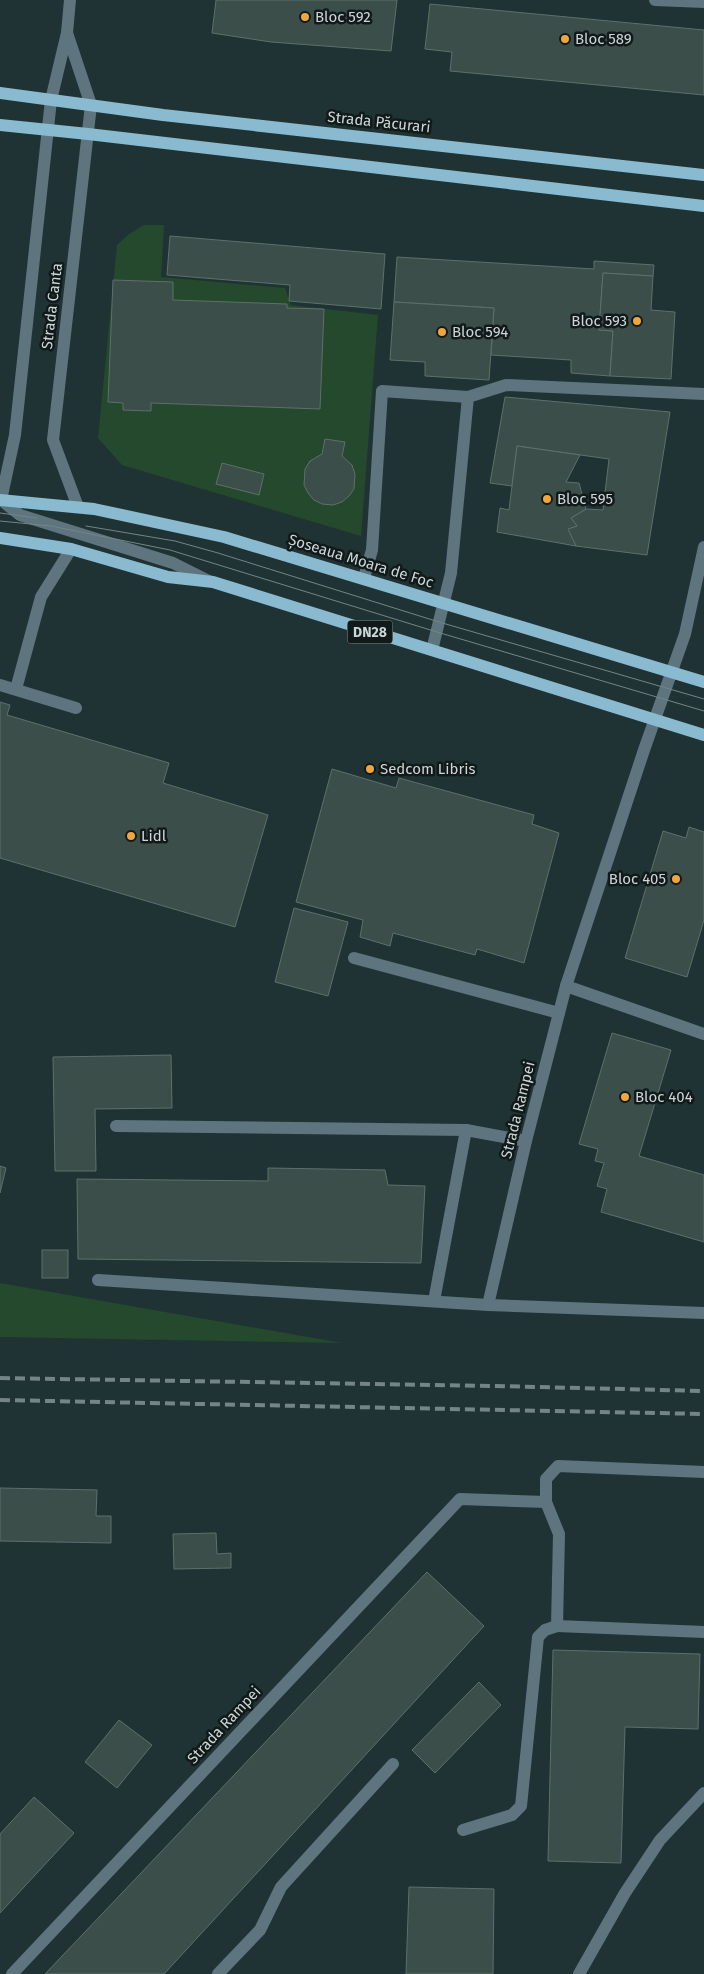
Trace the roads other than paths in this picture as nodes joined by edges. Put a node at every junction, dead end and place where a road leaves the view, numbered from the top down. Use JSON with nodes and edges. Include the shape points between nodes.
{"nodes":[{"id":1,"x":70,"y":0,"type":"edge"},
{"id":2,"x":655,"y":0,"type":"edge"},
{"id":3,"x":704,"y":2,"type":"edge"},
{"id":4,"x":67,"y":33,"type":"junction"},
{"id":5,"x":0,"y":93,"type":"edge"},
{"id":6,"x":51,"y":100,"type":"junction"},
{"id":7,"x":91,"y":105,"type":"junction"},
{"id":8,"x":0,"y":125,"type":"edge"},
{"id":9,"x":48,"y":130,"type":"junction"},
{"id":10,"x":88,"y":134,"type":"junction"},
{"id":11,"x":704,"y":175,"type":"edge"},
{"id":12,"x":704,"y":206,"type":"edge"},
{"id":13,"x":704,"y":394,"type":"edge"},
{"id":14,"x":468,"y":397,"type":"junction"},
{"id":15,"x":1,"y":500,"type":"edge"},
{"id":16,"x":78,"y":507,"type":"junction"},
{"id":17,"x":0,"y":538,"type":"edge"},
{"id":18,"x":704,"y":546,"type":"edge"},
{"id":19,"x":71,"y":549,"type":"junction"},
{"id":20,"x":364,"y":578,"type":"junction"},
{"id":21,"x":213,"y":582,"type":"junction"},
{"id":22,"x":444,"y":603,"type":"junction"},
{"id":23,"x":432,"y":650,"type":"junction"},
{"id":24,"x":673,"y":672,"type":"junction"},
{"id":25,"x":704,"y":682,"type":"edge"},
{"id":26,"x":0,"y":684,"type":"edge"},
{"id":27,"x":16,"y":689,"type":"junction"},
{"id":28,"x":76,"y":708,"type":"dead end"},
{"id":29,"x":656,"y":720,"type":"junction"},
{"id":30,"x":704,"y":735,"type":"edge"},
{"id":31,"x":354,"y":958,"type":"dead end"},
{"id":32,"x":566,"y":986,"type":"junction"},
{"id":33,"x":559,"y":1013,"type":"junction"},
{"id":34,"x":704,"y":1034,"type":"edge"},
{"id":35,"x":116,"y":1126,"type":"dead end"},
{"id":36,"x":466,"y":1130,"type":"junction"},
{"id":37,"x":526,"y":1141,"type":"junction"},
{"id":38,"x":98,"y":1280,"type":"dead end"},
{"id":39,"x":434,"y":1301,"type":"junction"},
{"id":40,"x":488,"y":1305,"type":"junction"},
{"id":41,"x":704,"y":1313,"type":"edge"},
{"id":42,"x":704,"y":1472,"type":"edge"},
{"id":43,"x":546,"y":1502,"type":"junction"},
{"id":44,"x":557,"y":1626,"type":"junction"},
{"id":45,"x":704,"y":1632,"type":"edge"},
{"id":46,"x":393,"y":1764,"type":"dead end"},
{"id":47,"x":704,"y":1792,"type":"edge"},
{"id":48,"x":463,"y":1830,"type":"dead end"},
{"id":49,"x":12,"y":1974,"type":"edge"},
{"id":50,"x":218,"y":1974,"type":"edge"},
{"id":51,"x":579,"y":1974,"type":"edge"}],
"edges":[{"from":1,"to":4,"type":"street","name":"Strada Canta"},
{"from":2,"to":3,"type":"street"},
{"from":4,"to":6,"type":"street","name":"Strada Canta"},
{"from":4,"to":7,"type":"street"},
{"from":5,"to":6,"type":"main road","name":"Strada Păcurari"},
{"from":6,"to":7,"type":"main road","name":"Strada Păcurari"},
{"from":6,"to":9,"type":"street","name":"Strada Canta"},
{"from":7,"to":10,"type":"street","name":"Strada Canta"},
{"from":7,"to":11,"type":"main road","name":"Strada Păcurari"},
{"from":8,"to":9,"type":"main road"},
{"from":9,"to":10,"type":"main road"},
{"from":9,"to":15,"type":"street","name":"Strada Canta","via":[[15,435]]},
{"from":10,"to":12,"type":"main road"},
{"from":10,"to":16,"type":"street","name":"Strada Canta","via":[[53,440]]},
{"from":13,"to":14,"type":"street","via":[[506,385]]},
{"from":14,"to":20,"type":"street","via":[[382,391],[372,550]]},
{"from":14,"to":22,"type":"street","via":[[451,573]]},
{"from":15,"to":16,"type":"main road","name":"Șoseaua Moara de Foc"},
{"from":15,"to":21,"type":"street","via":[[20,515],[173,564]]},
{"from":16,"to":20,"type":"main road","name":"Șoseaua Moara de Foc","via":[[224,537]]},
{"from":17,"to":19,"type":"main road","number":"DN28"},
{"from":18,"to":24,"type":"street","name":"Strada Rampei","via":[[685,634]]},
{"from":19,"to":21,"type":"main road","number":"DN28","via":[[168,577]]},
{"from":19,"to":27,"type":"street","via":[[41,597]]},
{"from":20,"to":22,"type":"main road","name":"Șoseaua Moara de Foc"},
{"from":21,"to":23,"type":"main road","number":"DN28"},
{"from":22,"to":23,"type":"street"},
{"from":22,"to":24,"type":"main road","name":"Șoseaua Moara de Foc"},
{"from":23,"to":29,"type":"main road","number":"DN28"},
{"from":24,"to":25,"type":"main road","name":"Șoseaua Moara de Foc"},
{"from":24,"to":29,"type":"street","name":"Strada Rampei"},
{"from":26,"to":27,"type":"street"},
{"from":27,"to":28,"type":"street"},
{"from":29,"to":30,"type":"main road","number":"DN28"},
{"from":29,"to":32,"type":"street","name":"Strada Rampei"},
{"from":31,"to":33,"type":"street"},
{"from":32,"to":33,"type":"street","name":"Strada Rampei"},
{"from":32,"to":34,"type":"street"},
{"from":33,"to":37,"type":"street","name":"Strada Rampei"},
{"from":35,"to":36,"type":"street"},
{"from":36,"to":37,"type":"street"},
{"from":36,"to":39,"type":"street"},
{"from":37,"to":40,"type":"street","name":"Strada Rampei"},
{"from":38,"to":39,"type":"street"},
{"from":39,"to":40,"type":"street"},
{"from":40,"to":41,"type":"street"},
{"from":42,"to":43,"type":"street","via":[[558,1466],[546,1479]]},
{"from":43,"to":44,"type":"street","via":[[559,1534]]},
{"from":43,"to":49,"type":"street","name":"Strada Rampei","via":[[460,1499]]},
{"from":44,"to":45,"type":"street"},
{"from":44,"to":48,"type":"street","via":[[545,1630],[538,1637],[521,1806],[512,1815]]},
{"from":46,"to":50,"type":"street","via":[[281,1887],[260,1930]]},
{"from":47,"to":51,"type":"street","via":[[660,1840],[625,1892]]}]}
